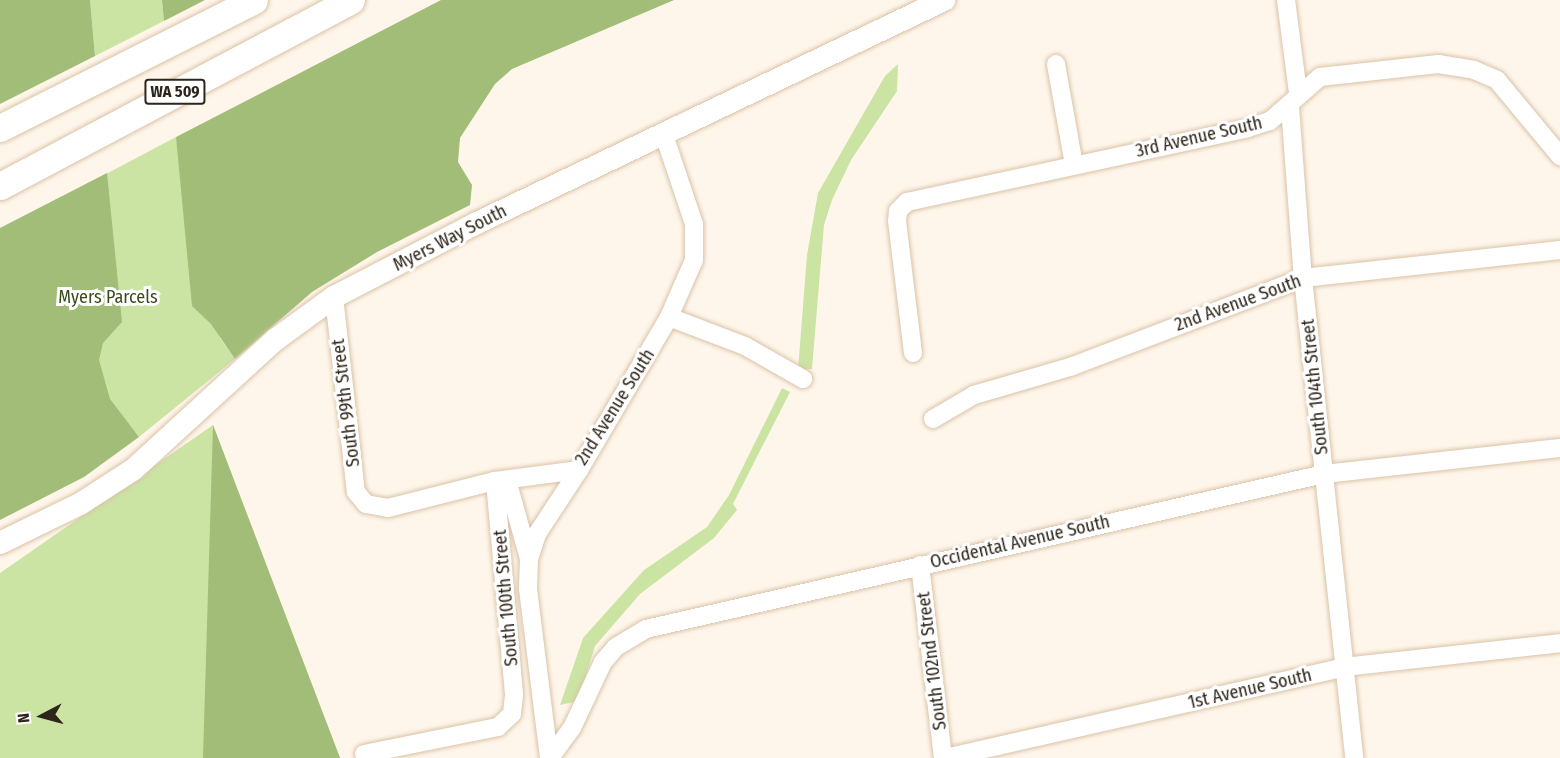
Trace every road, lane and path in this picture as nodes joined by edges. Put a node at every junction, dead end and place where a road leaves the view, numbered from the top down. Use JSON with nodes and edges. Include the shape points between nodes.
{"nodes":[{"id":1,"x":254,"y":0,"type":"edge"},
{"id":2,"x":351,"y":0,"type":"edge"},
{"id":3,"x":1287,"y":0,"type":"edge"},
{"id":4,"x":939,"y":1,"type":"edge"},
{"id":5,"x":1056,"y":64,"type":"dead end"},
{"id":6,"x":1294,"y":100,"type":"junction"},
{"id":7,"x":0,"y":128,"type":"edge"},
{"id":8,"x":664,"y":135,"type":"junction"},
{"id":9,"x":1560,"y":156,"type":"edge"},
{"id":10,"x":1074,"y":165,"type":"junction"},
{"id":11,"x":0,"y":186,"type":"edge"},
{"id":12,"x":1560,"y":250,"type":"edge"},
{"id":13,"x":1303,"y":278,"type":"junction"},
{"id":14,"x":334,"y":297,"type":"junction"},
{"id":15,"x":669,"y":317,"type":"junction"},
{"id":16,"x":914,"y":353,"type":"dead end"},
{"id":17,"x":803,"y":379,"type":"dead end"},
{"id":18,"x":933,"y":419,"type":"dead end"},
{"id":19,"x":1560,"y":448,"type":"edge"},
{"id":20,"x":579,"y":470,"type":"junction"},
{"id":21,"x":1324,"y":474,"type":"junction"},
{"id":22,"x":501,"y":481,"type":"junction"},
{"id":23,"x":366,"y":504,"type":"joint"},
{"id":24,"x":0,"y":543,"type":"edge"},
{"id":25,"x":529,"y":559,"type":"junction"},
{"id":26,"x":920,"y":565,"type":"junction"},
{"id":27,"x":1560,"y":643,"type":"edge"},
{"id":28,"x":1344,"y":667,"type":"junction"},
{"id":29,"x":364,"y":754,"type":"dead end"},
{"id":30,"x":550,"y":758,"type":"edge"},
{"id":31,"x":944,"y":758,"type":"edge"},
{"id":32,"x":1354,"y":758,"type":"edge"}],
"edges":[{"from":1,"to":7,"type":"highway","number":"WA 509"},
{"from":2,"to":11,"type":"highway","number":"WA 509"},
{"from":3,"to":6,"type":"street","name":"South 104th Street"},
{"from":4,"to":8,"type":"main road","name":"Myers Way South"},
{"from":5,"to":10,"type":"street"},
{"from":6,"to":9,"type":"street","name":"3rd Avenue South","via":[[1320,78],[1336,74],[1438,64],[1470,69],[1487,74],[1509,91]]},
{"from":6,"to":10,"type":"street","name":"3rd Avenue South","via":[[1269,121],[1248,128]]},
{"from":6,"to":13,"type":"street","name":"South 104th Street"},
{"from":8,"to":14,"type":"main road","name":"Myers Way South","via":[[477,223]]},
{"from":8,"to":15,"type":"street","name":"2nd Avenue South","via":[[696,236],[694,261]]},
{"from":10,"to":16,"type":"street","name":"3rd Avenue South","via":[[907,202],[898,211]]},
{"from":12,"to":13,"type":"street","name":"2nd Avenue South"},
{"from":13,"to":18,"type":"street","name":"2nd Avenue South","via":[[1073,366],[974,395]]},
{"from":13,"to":21,"type":"street","name":"South 104th Street"},
{"from":14,"to":23,"type":"street","name":"South 99th Street","via":[[356,492]]},
{"from":14,"to":24,"type":"main road","name":"Myers Way South","via":[[275,340],[134,469],[80,504]]},
{"from":15,"to":17,"type":"street","via":[[745,346]]},
{"from":15,"to":20,"type":"street","name":"2nd Avenue South"},
{"from":19,"to":21,"type":"street","name":"Occidental Avenue South"},
{"from":20,"to":22,"type":"street","name":"2nd Avenue South"},
{"from":20,"to":25,"type":"street","name":"South 100th Street","via":[[537,534]]},
{"from":21,"to":26,"type":"street","name":"Occidental Avenue South"},
{"from":21,"to":28,"type":"street","name":"South 104th Street"},
{"from":22,"to":23,"type":"street","name":"2nd Avenue South","via":[[388,508]]},
{"from":22,"to":25,"type":"street","name":"South 100th Street"},
{"from":22,"to":29,"type":"street","name":"South 100th Street","via":[[512,714],[498,727]]},
{"from":25,"to":30,"type":"street","name":"South 100th Street","via":[[528,589]]},
{"from":26,"to":30,"type":"street","name":"Occidental Avenue South","via":[[631,635],[603,662],[572,728]]},
{"from":26,"to":31,"type":"street","name":"South 102nd Street"},
{"from":27,"to":28,"type":"street","name":"1st Avenue South"},
{"from":28,"to":31,"type":"street","name":"1st Avenue South"},
{"from":28,"to":32,"type":"street","name":"South 104th Street"}]}
